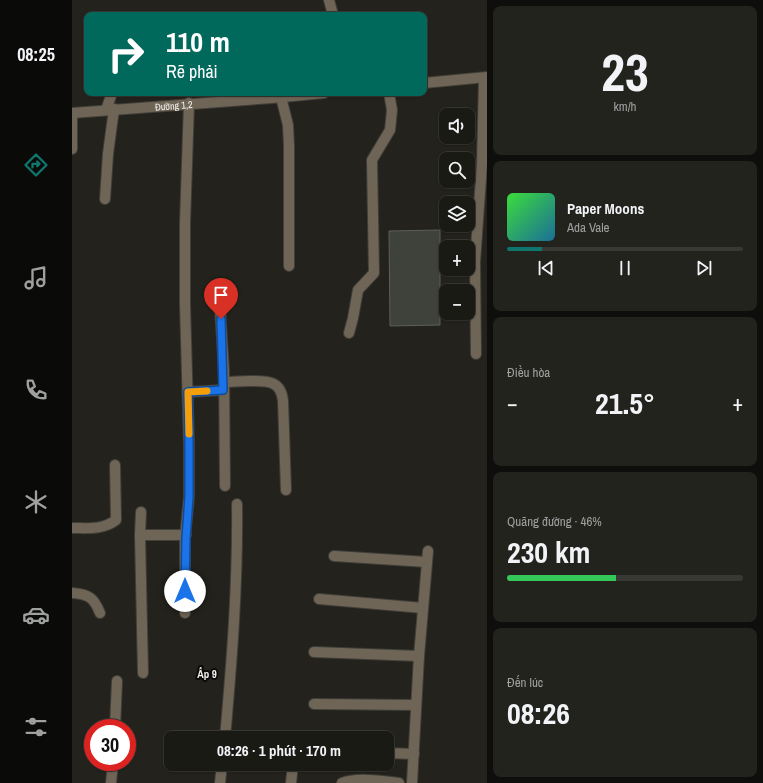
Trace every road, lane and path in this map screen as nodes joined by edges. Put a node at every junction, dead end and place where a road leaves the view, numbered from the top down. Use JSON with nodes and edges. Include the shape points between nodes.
{"nodes":[{"id":1,"x":329,"y":0,"type":"edge"},
{"id":2,"x":332,"y":12,"type":"edge"},
{"id":3,"x":486,"y":78,"type":"edge"},
{"id":4,"x":427,"y":83,"type":"edge"},
{"id":5,"x":112,"y":96,"type":"edge"},
{"id":6,"x":291,"y":96,"type":"edge"},
{"id":7,"x":390,"y":96,"type":"edge"},
{"id":8,"x":281,"y":97,"type":"junction"},
{"id":9,"x":189,"y":103,"type":"junction"},
{"id":10,"x":110,"y":110,"type":"junction"},
{"id":11,"x":72,"y":113,"type":"edge"},
{"id":12,"x":72,"y":149,"type":"edge"},
{"id":13,"x":105,"y":199,"type":"dead end"},
{"id":14,"x":289,"y":266,"type":"dead end"},
{"id":15,"x":220,"y":308,"type":"dead end"},
{"id":16,"x":349,"y":333,"type":"dead end"},
{"id":17,"x":476,"y":354,"type":"dead end"},
{"id":18,"x":223,"y":386,"type":"junction"},
{"id":19,"x":188,"y":392,"type":"junction"},
{"id":20,"x":114,"y":465,"type":"dead end"},
{"id":21,"x":225,"y":486,"type":"dead end"},
{"id":22,"x":286,"y":490,"type":"dead end"},
{"id":23,"x":237,"y":504,"type":"dead end"},
{"id":24,"x":141,"y":512,"type":"dead end"},
{"id":25,"x":72,"y":528,"type":"edge"},
{"id":26,"x":186,"y":535,"type":"junction"},
{"id":27,"x":140,"y":536,"type":"junction"},
{"id":28,"x":428,"y":551,"type":"dead end"},
{"id":29,"x":334,"y":556,"type":"dead end"},
{"id":30,"x":427,"y":562,"type":"junction"},
{"id":31,"x":72,"y":593,"type":"edge"},
{"id":32,"x":319,"y":599,"type":"dead end"},
{"id":33,"x":423,"y":608,"type":"junction"},
{"id":34,"x":185,"y":613,"type":"dead end"},
{"id":35,"x":100,"y":614,"type":"dead end"},
{"id":36,"x":314,"y":652,"type":"dead end"},
{"id":37,"x":418,"y":656,"type":"junction"},
{"id":38,"x":143,"y":673,"type":"dead end"},
{"id":39,"x":117,"y":681,"type":"dead end"},
{"id":40,"x":314,"y":704,"type":"dead end"},
{"id":41,"x":416,"y":706,"type":"junction"},
{"id":42,"x":115,"y":719,"type":"edge"},
{"id":43,"x":226,"y":731,"type":"edge"},
{"id":44,"x":394,"y":753,"type":"edge"},
{"id":45,"x":414,"y":754,"type":"junction"},
{"id":46,"x":112,"y":771,"type":"edge"},
{"id":47,"x":221,"y":771,"type":"edge"},
{"id":48,"x":292,"y":771,"type":"edge"},
{"id":49,"x":111,"y":783,"type":"edge"},
{"id":50,"x":220,"y":783,"type":"edge"},
{"id":51,"x":291,"y":783,"type":"edge"},
{"id":52,"x":342,"y":783,"type":"edge"},
{"id":53,"x":399,"y":783,"type":"edge"},
{"id":54,"x":412,"y":783,"type":"edge"}],
"edges":[{"from":1,"to":2,"type":"street"},
{"from":3,"to":4,"type":"street"},
{"from":3,"to":17,"type":"street","via":[[475,262]]},
{"from":5,"to":10,"type":"street"},
{"from":6,"to":8,"type":"street","name":"Đường 1,2"},
{"from":7,"to":16,"type":"street","via":[[392,110],[390,130],[372,160],[374,273],[358,290]]},
{"from":8,"to":9,"type":"street","name":"Đường 1,2"},
{"from":8,"to":14,"type":"street","via":[[289,139]]},
{"from":9,"to":10,"type":"street","name":"Đường 1,2"},
{"from":9,"to":19,"type":"street","via":[[185,223]]},
{"from":10,"to":11,"type":"street","name":"Đường 1,2"},
{"from":10,"to":13,"type":"street"},
{"from":11,"to":12,"type":"street"},
{"from":15,"to":18,"type":"street"},
{"from":18,"to":19,"type":"street"},
{"from":18,"to":21,"type":"street"},
{"from":18,"to":22,"type":"street","via":[[267,380],[280,390],[284,408]]},
{"from":19,"to":26,"type":"street","via":[[189,497]]},
{"from":20,"to":25,"type":"street","via":[[116,520],[109,526]]},
{"from":23,"to":43,"type":"street","via":[[235,621]]},
{"from":24,"to":27,"type":"street"},
{"from":26,"to":27,"type":"street"},
{"from":26,"to":34,"type":"street"},
{"from":27,"to":38,"type":"street"},
{"from":28,"to":30,"type":"street"},
{"from":29,"to":30,"type":"street"},
{"from":30,"to":33,"type":"street"},
{"from":31,"to":35,"type":"street","via":[[86,595],[95,601]]},
{"from":32,"to":33,"type":"street"},
{"from":33,"to":37,"type":"street"},
{"from":36,"to":37,"type":"street"},
{"from":37,"to":41,"type":"street"},
{"from":39,"to":42,"type":"street"},
{"from":40,"to":41,"type":"street"},
{"from":41,"to":45,"type":"street"},
{"from":44,"to":45,"type":"street"},
{"from":45,"to":54,"type":"street"},
{"from":46,"to":49,"type":"street"},
{"from":47,"to":50,"type":"street"},
{"from":48,"to":51,"type":"street"},
{"from":52,"to":53,"type":"street"}]}
